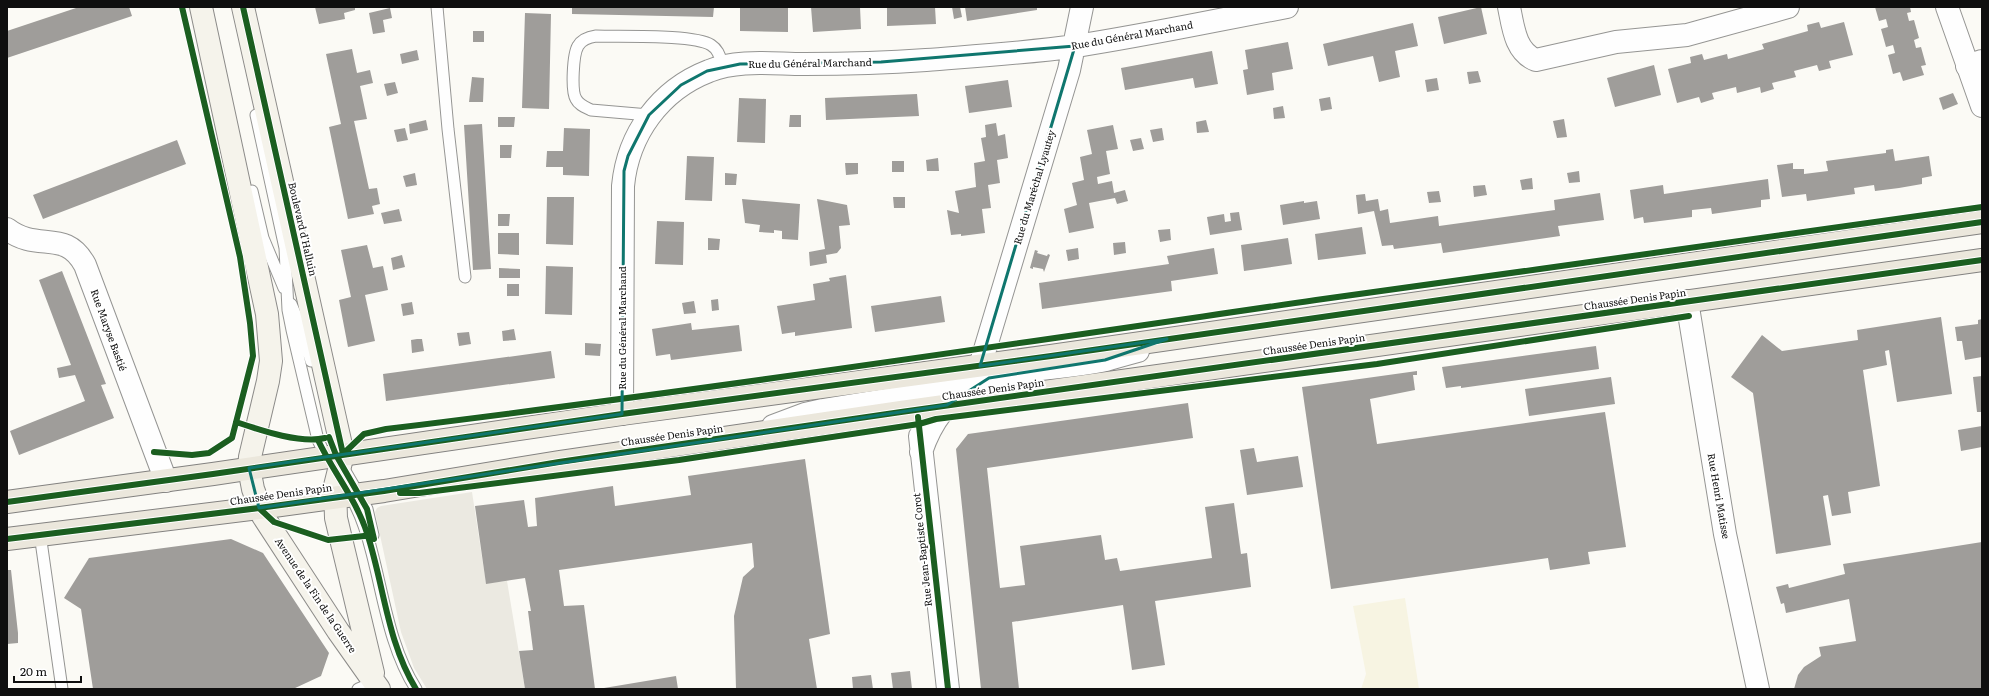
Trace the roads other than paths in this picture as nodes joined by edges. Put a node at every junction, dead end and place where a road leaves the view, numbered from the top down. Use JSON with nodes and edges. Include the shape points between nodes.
{"nodes":[{"id":1,"x":201,"y":7,"type":"edge"},
{"id":2,"x":211,"y":7,"type":"edge"},
{"id":3,"x":233,"y":7,"type":"edge"},
{"id":4,"x":243,"y":7,"type":"edge"},
{"id":5,"x":437,"y":7,"type":"edge"},
{"id":6,"x":1082,"y":7,"type":"edge"},
{"id":7,"x":1287,"y":7,"type":"edge"},
{"id":8,"x":1508,"y":7,"type":"edge"},
{"id":9,"x":1788,"y":7,"type":"edge"},
{"id":10,"x":1947,"y":7,"type":"edge"},
{"id":11,"x":1075,"y":46,"type":"junction"},
{"id":12,"x":1974,"y":64,"type":"edge"},
{"id":13,"x":723,"y":66,"type":"junction"},
{"id":14,"x":1982,"y":106,"type":"edge"},
{"id":15,"x":649,"y":115,"type":"junction"},
{"id":16,"x":1982,"y":222,"type":"edge"},
{"id":17,"x":7,"y":229,"type":"edge"},
{"id":18,"x":1982,"y":260,"type":"edge"},
{"id":19,"x":465,"y":277,"type":"dead end"},
{"id":20,"x":287,"y":293,"type":"junction"},
{"id":21,"x":1687,"y":301,"type":"junction"},
{"id":22,"x":1167,"y":339,"type":"junction"},
{"id":23,"x":980,"y":366,"type":"junction"},
{"id":24,"x":947,"y":405,"type":"junction"},
{"id":25,"x":917,"y":409,"type":"junction"},
{"id":26,"x":622,"y":414,"type":"junction"},
{"id":27,"x":750,"y":434,"type":"junction"},
{"id":28,"x":922,"y":452,"type":"junction"},
{"id":29,"x":249,"y":468,"type":"junction"},
{"id":30,"x":341,"y":474,"type":"junction"},
{"id":31,"x":166,"y":481,"type":"junction"},
{"id":32,"x":7,"y":502,"type":"edge"},
{"id":33,"x":259,"y":508,"type":"junction"},
{"id":34,"x":40,"y":534,"type":"junction"},
{"id":35,"x":7,"y":539,"type":"edge"},
{"id":36,"x":371,"y":687,"type":"edge"},
{"id":37,"x":62,"y":689,"type":"edge"},
{"id":38,"x":416,"y":689,"type":"edge"},
{"id":39,"x":948,"y":689,"type":"edge"},
{"id":40,"x":1758,"y":689,"type":"edge"}],
"edges":[{"from":1,"to":29,"type":"main road","via":[[267,314],[271,361]]},
{"from":2,"to":20,"type":"lane","via":[[263,238]]},
{"from":3,"to":20,"type":"lane","via":[[285,248]]},
{"from":4,"to":30,"type":"main road","name":"Boulevard d'Halluin"},
{"from":5,"to":19,"type":"lane"},
{"from":6,"to":11,"type":"street","name":"Rue du Maréchal Lyautey"},
{"from":7,"to":11,"type":"street","name":"Rue du Général Marchand"},
{"from":8,"to":9,"type":"street","via":[[1521,50],[1536,60],[1616,42],[1686,35]]},
{"from":10,"to":12,"type":"street"},
{"from":11,"to":13,"type":"street","name":"Rue du Général Marchand","via":[[925,60]]},
{"from":11,"to":23,"type":"street","name":"Rue du Maréchal Lyautey"},
{"from":12,"to":14,"type":"street"},
{"from":13,"to":15,"type":"street","name":"Rue du Général Marchand","via":[[707,71],[681,85]]},
{"from":13,"to":15,"type":"lane","via":[[718,50],[696,39],[596,36],[581,42],[575,55],[575,99],[591,110]]},
{"from":15,"to":26,"type":"street","name":"Rue du Général Marchand","via":[[628,156],[623,186]]},
{"from":16,"to":22,"type":"main road","name":"Chaussée Denis Papin"},
{"from":17,"to":31,"type":"street","name":"Rue Maryse Bastié","via":[[25,240],[62,244],[79,253],[86,265]]},
{"from":18,"to":21,"type":"main road","name":"Chaussée Denis Papin"},
{"from":20,"to":30,"type":"lane","via":[[309,352],[326,428]]},
{"from":21,"to":24,"type":"main road","name":"Chaussée Denis Papin"},
{"from":21,"to":40,"type":"street","name":"Rue Henri Matisse","via":[[1725,534]]},
{"from":22,"to":23,"type":"main road","name":"Chaussée Denis Papin"},
{"from":22,"to":24,"type":"street","name":"Chaussée Denis Papin","via":[[1105,360],[990,378],[979,382]]},
{"from":23,"to":26,"type":"main road","name":"Chaussée Denis Papin"},
{"from":23,"to":27,"type":"street","name":"Chaussée Denis Papin","via":[[965,380],[941,391],[817,411]]},
{"from":24,"to":25,"type":"main road","name":"Chaussée Denis Papin"},
{"from":24,"to":28,"type":"street","name":"Chaussée Denis Papin","via":[[928,433]]},
{"from":25,"to":27,"type":"main road","name":"Chaussée Denis Papin"},
{"from":25,"to":28,"type":"street","name":"Rue Jean-Baptiste Corot"},
{"from":26,"to":30,"type":"main road","name":"Chaussée Denis Papin"},
{"from":27,"to":30,"type":"main road","name":"Chaussée Denis Papin"},
{"from":28,"to":39,"type":"street","name":"Rue Jean-Baptiste Corot"},
{"from":29,"to":30,"type":"main road","name":"Chaussée Denis Papin"},
{"from":29,"to":31,"type":"main road","name":"Chaussée Denis Papin"},
{"from":29,"to":33,"type":"main road","name":"Avenue de la Fin de la Guerre"},
{"from":30,"to":33,"type":"main road","name":"Chaussée Denis Papin"},
{"from":30,"to":36,"type":"main road","name":"Avenue de la Fin de la Guerre","via":[[340,538]]},
{"from":30,"to":38,"type":"lane","via":[[360,512],[395,644],[404,669]]},
{"from":31,"to":32,"type":"main road","name":"Chaussée Denis Papin"},
{"from":33,"to":34,"type":"main road","name":"Chaussée Denis Papin"},
{"from":33,"to":36,"type":"main road","name":"Avenue de la Fin de la Guerre"},
{"from":34,"to":35,"type":"main road","name":"Chaussée Denis Papin"},
{"from":34,"to":37,"type":"lane"}]}
